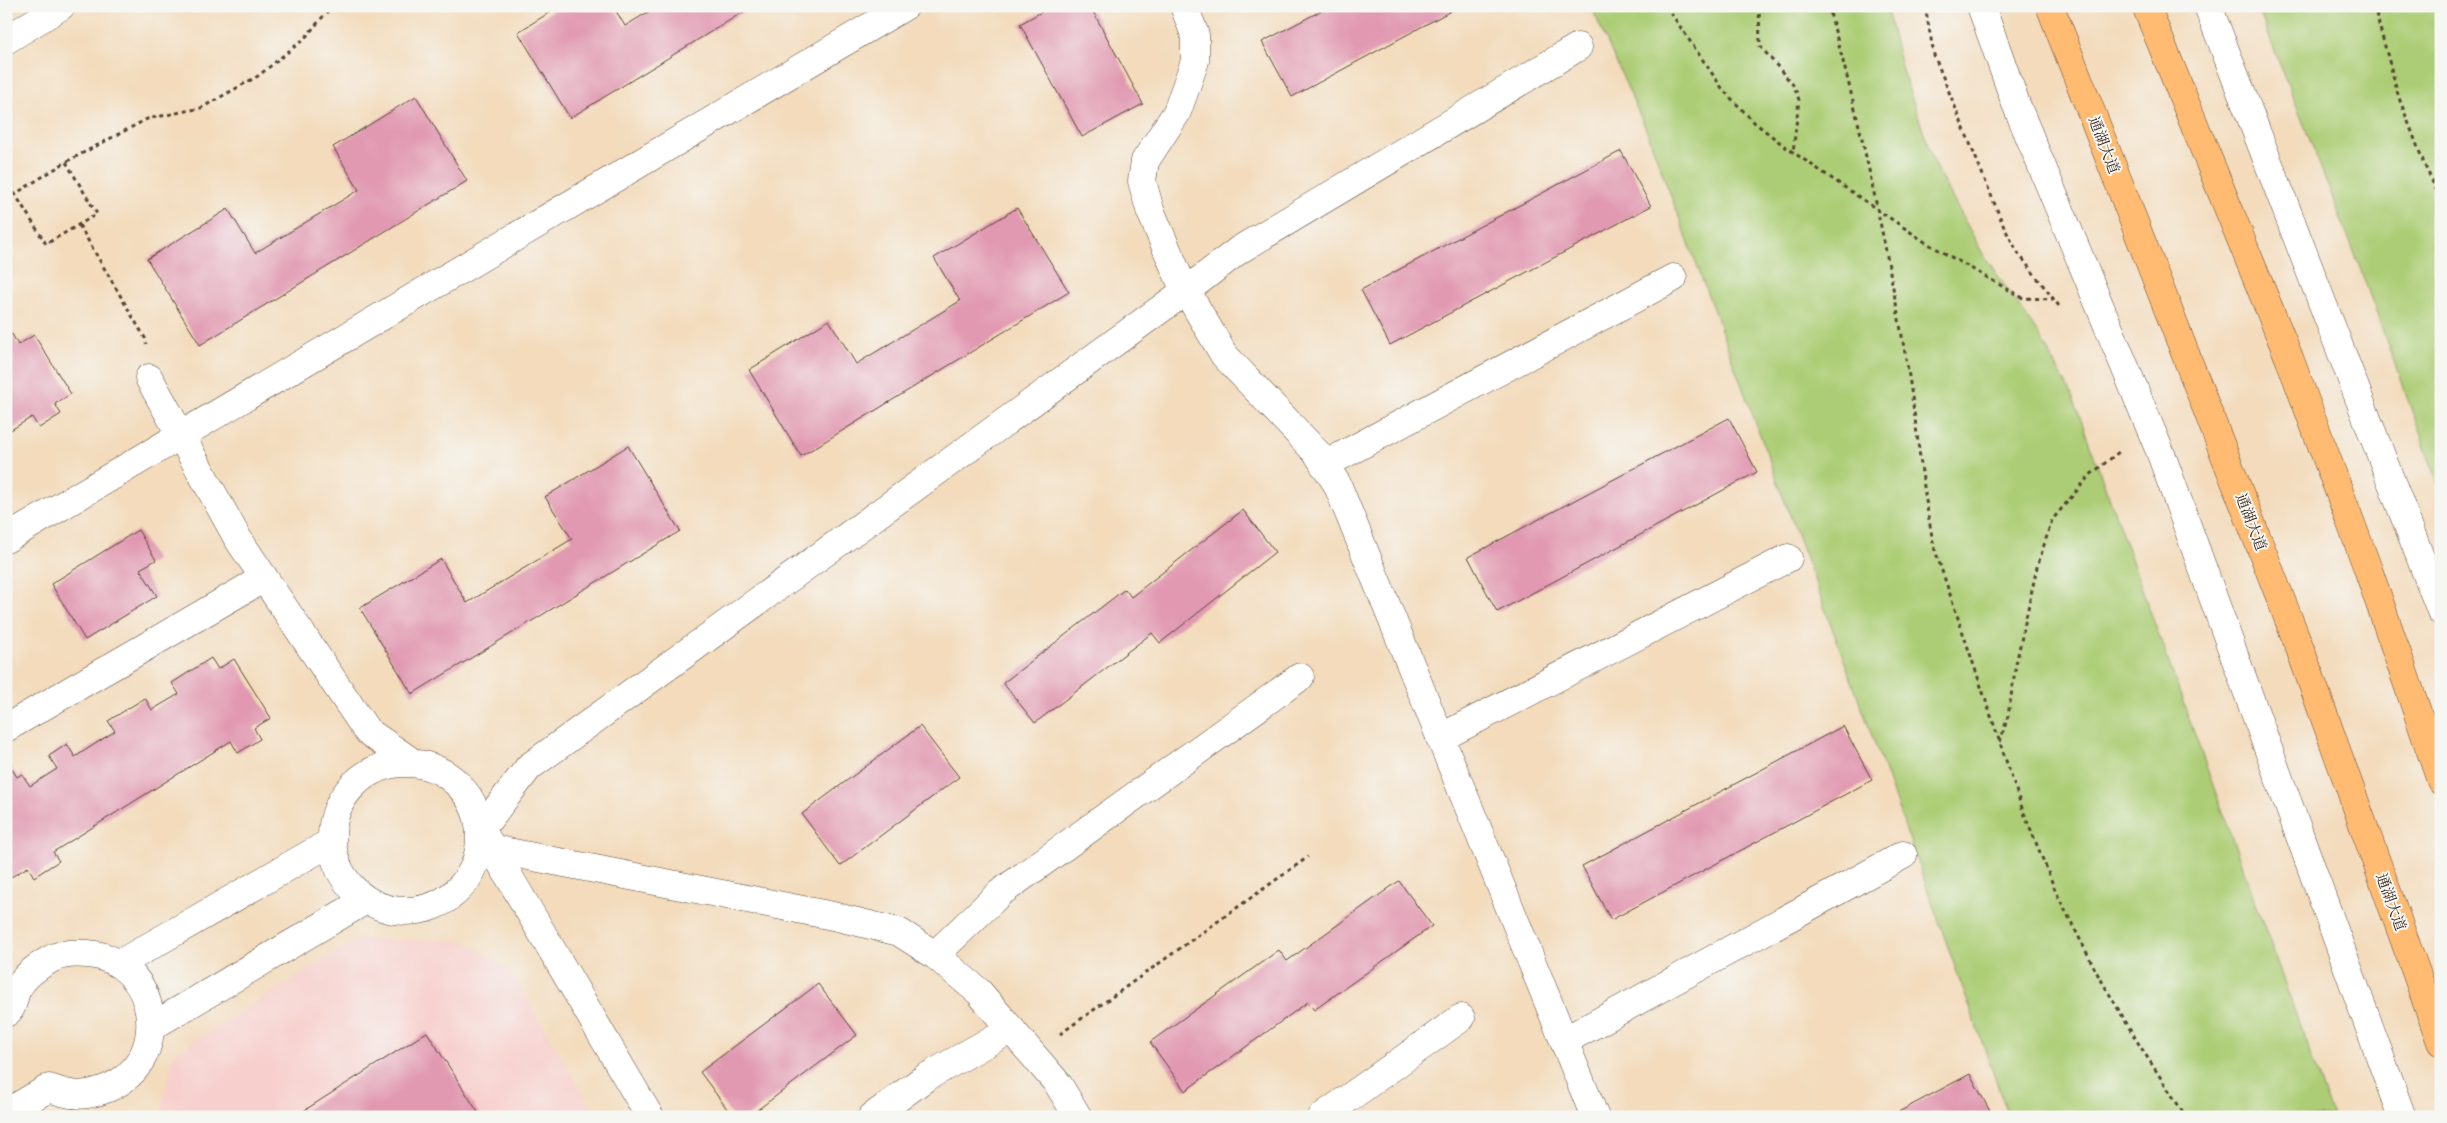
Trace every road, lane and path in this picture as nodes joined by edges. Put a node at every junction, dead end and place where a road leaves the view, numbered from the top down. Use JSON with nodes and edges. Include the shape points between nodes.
{"nodes":[{"id":1,"x":61,"y":6,"type":"edge"},
{"id":2,"x":332,"y":6,"type":"edge"},
{"id":3,"x":905,"y":6,"type":"edge"},
{"id":4,"x":1184,"y":6,"type":"edge"},
{"id":5,"x":1666,"y":6,"type":"edge"},
{"id":6,"x":1759,"y":6,"type":"edge"},
{"id":7,"x":1828,"y":6,"type":"edge"},
{"id":8,"x":1925,"y":6,"type":"edge"},
{"id":9,"x":1981,"y":6,"type":"edge"},
{"id":10,"x":2050,"y":6,"type":"edge"},
{"id":11,"x":2146,"y":6,"type":"edge"},
{"id":12,"x":2162,"y":6,"type":"edge"},
{"id":13,"x":2208,"y":6,"type":"edge"},
{"id":14,"x":2374,"y":6,"type":"edge"},
{"id":15,"x":6,"y":40,"type":"edge"},
{"id":16,"x":1578,"y":47,"type":"dead end"},
{"id":17,"x":2173,"y":71,"type":"junction"},
{"id":18,"x":1793,"y":152,"type":"junction"},
{"id":19,"x":66,"y":162,"type":"junction"},
{"id":20,"x":2441,"y":200,"type":"edge"},
{"id":21,"x":1876,"y":208,"type":"junction"},
{"id":22,"x":79,"y":225,"type":"junction"},
{"id":23,"x":1674,"y":278,"type":"dead end"},
{"id":24,"x":1187,"y":290,"type":"junction"},
{"id":25,"x":2054,"y":299,"type":"junction"},
{"id":26,"x":2060,"y":307,"type":"dead end"},
{"id":27,"x":149,"y":378,"type":"joint"},
{"id":28,"x":181,"y":436,"type":"junction"},
{"id":29,"x":2121,"y":450,"type":"dead end"},
{"id":30,"x":1324,"y":465,"type":"junction"},
{"id":31,"x":6,"y":539,"type":"edge"},
{"id":32,"x":1788,"y":558,"type":"dead end"},
{"id":33,"x":264,"y":578,"type":"junction"},
{"id":34,"x":2441,"y":611,"type":"edge"},
{"id":35,"x":1300,"y":677,"type":"dead end"},
{"id":36,"x":10,"y":718,"type":"edge"},
{"id":37,"x":1440,"y":738,"type":"junction"},
{"id":38,"x":2000,"y":743,"type":"junction"},
{"id":39,"x":412,"y":762,"type":"junction"},
{"id":40,"x":2441,"y":781,"type":"edge"},
{"id":41,"x":487,"y":839,"type":"junction"},
{"id":42,"x":331,"y":842,"type":"junction"},
{"id":43,"x":1903,"y":855,"type":"dead end"},
{"id":44,"x":1308,"y":857,"type":"dead end"},
{"id":45,"x":366,"y":900,"type":"junction"},
{"id":46,"x":935,"y":955,"type":"junction"},
{"id":47,"x":119,"y":964,"type":"junction"},
{"id":48,"x":6,"y":1013,"type":"edge"},
{"id":49,"x":1460,"y":1018,"type":"dead end"},
{"id":50,"x":151,"y":1027,"type":"junction"},
{"id":51,"x":1010,"y":1029,"type":"junction"},
{"id":52,"x":1564,"y":1041,"type":"junction"},
{"id":53,"x":2441,"y":1042,"type":"edge"},
{"id":54,"x":1032,"y":1054,"type":"junction"},
{"id":55,"x":6,"y":1113,"type":"edge"},
{"id":56,"x":644,"y":1114,"type":"edge"},
{"id":57,"x":872,"y":1117,"type":"edge"},
{"id":58,"x":1078,"y":1117,"type":"edge"},
{"id":59,"x":1322,"y":1117,"type":"edge"},
{"id":60,"x":1595,"y":1117,"type":"edge"},
{"id":61,"x":2186,"y":1117,"type":"edge"},
{"id":62,"x":2402,"y":1117,"type":"edge"}],
"edges":[{"from":1,"to":15,"type":"street"},
{"from":2,"to":19,"type":"path","via":[[304,39],[258,76],[200,108],[147,119]]},
{"from":3,"to":28,"type":"street"},
{"from":4,"to":24,"type":"street","via":[[1195,35],[1195,61],[1177,112],[1144,161],[1142,181],[1150,210]]},
{"from":5,"to":18,"type":"path","via":[[1724,92],[1755,123]]},
{"from":6,"to":18,"type":"path","via":[[1760,46],[1794,86],[1799,100]]},
{"from":7,"to":21,"type":"path"},
{"from":8,"to":25,"type":"path","via":[[1934,55],[2004,227],[2018,253]]},
{"from":9,"to":62,"type":"street","via":[[2016,104],[2161,454]]},
{"from":10,"to":53,"type":"main road","name":"通湖大道","via":[[2299,646]]},
{"from":11,"to":17,"type":"main road"},
{"from":12,"to":17,"type":"main road"},
{"from":13,"to":34,"type":"street"},
{"from":14,"to":20,"type":"path","via":[[2399,98]]},
{"from":16,"to":24,"type":"street","via":[[1239,250]]},
{"from":17,"to":40,"type":"main road","via":[[2293,369],[2368,569]]},
{"from":18,"to":21,"type":"path"},
{"from":19,"to":22,"type":"path","via":[[97,214]]},
{"from":19,"to":22,"type":"path","via":[[15,194],[46,244]]},
{"from":21,"to":25,"type":"path","via":[[1925,242],[2023,298]]},
{"from":21,"to":38,"type":"path","via":[[1907,366],[1934,547]]},
{"from":22,"to":27,"type":"path","via":[[145,338]]},
{"from":23,"to":30,"type":"street"},
{"from":24,"to":30,"type":"street","via":[[1224,354],[1317,452]]},
{"from":24,"to":41,"type":"street","via":[[529,767]]},
{"from":25,"to":26,"type":"path"},
{"from":27,"to":28,"type":"street"},
{"from":28,"to":31,"type":"street"},
{"from":28,"to":33,"type":"street","via":[[238,539]]},
{"from":29,"to":38,"type":"path","via":[[2090,475],[2052,520],[2037,567]]},
{"from":30,"to":37,"type":"street","via":[[1336,484]]},
{"from":32,"to":37,"type":"street"},
{"from":33,"to":36,"type":"street"},
{"from":33,"to":39,"type":"street","via":[[367,730]]},
{"from":35,"to":46,"type":"street","via":[[1000,893]]},
{"from":37,"to":52,"type":"street"},
{"from":38,"to":61,"type":"path","via":[[2056,892],[2097,973]]},
{"from":39,"to":41,"type":"street","via":[[437,768],[458,783],[474,804]]},
{"from":39,"to":42,"type":"street","via":[[386,764],[362,776],[344,794],[333,818]]},
{"from":41,"to":45,"type":"street","via":[[470,875],[455,893],[435,906],[412,911],[388,910]]},
{"from":41,"to":46,"type":"street","via":[[899,932]]},
{"from":41,"to":56,"type":"street"},
{"from":42,"to":45,"type":"street","via":[[336,865],[348,885]]},
{"from":42,"to":47,"type":"street"},
{"from":43,"to":52,"type":"street"},
{"from":44,"to":54,"type":"path"},
{"from":45,"to":50,"type":"street"},
{"from":46,"to":51,"type":"street","via":[[979,992]]},
{"from":47,"to":48,"type":"street","via":[[98,955],[82,953],[52,958],[32,970]]},
{"from":47,"to":50,"type":"street","via":[[137,981],[148,1002]]},
{"from":49,"to":59,"type":"street"},
{"from":50,"to":55,"type":"street","via":[[146,1050],[135,1070],[117,1084],[95,1093],[72,1095],[49,1088]]},
{"from":51,"to":54,"type":"street"},
{"from":51,"to":57,"type":"street","via":[[925,1078]]},
{"from":52,"to":60,"type":"street"},
{"from":54,"to":58,"type":"street","via":[[1058,1084]]}]}
